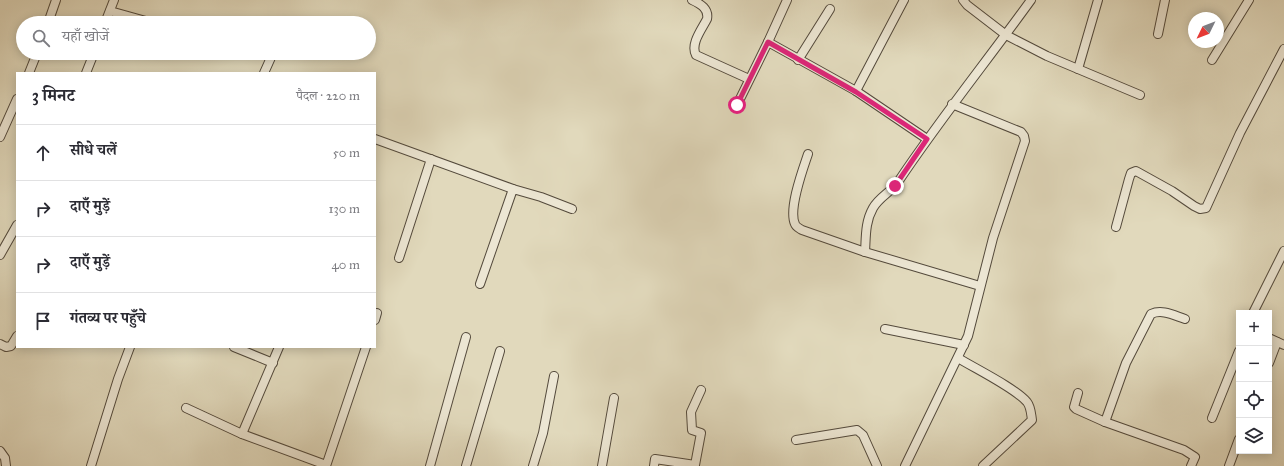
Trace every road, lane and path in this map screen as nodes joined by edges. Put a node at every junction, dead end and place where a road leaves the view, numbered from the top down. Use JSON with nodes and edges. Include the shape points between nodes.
{"nodes":[{"id":1,"x":56,"y":0,"type":"edge"},
{"id":2,"x":114,"y":0,"type":"edge"},
{"id":3,"x":692,"y":0,"type":"edge"},
{"id":4,"x":787,"y":0,"type":"edge"},
{"id":5,"x":904,"y":0,"type":"edge"},
{"id":6,"x":963,"y":0,"type":"edge"},
{"id":7,"x":1031,"y":0,"type":"edge"},
{"id":8,"x":1098,"y":0,"type":"edge"},
{"id":9,"x":1165,"y":0,"type":"edge"},
{"id":10,"x":1249,"y":0,"type":"edge"},
{"id":11,"x":830,"y":9,"type":"dead end"},
{"id":12,"x":110,"y":11,"type":"junction"},
{"id":13,"x":50,"y":16,"type":"edge"},
{"id":14,"x":108,"y":16,"type":"edge"},
{"id":15,"x":128,"y":16,"type":"edge"},
{"id":16,"x":1158,"y":34,"type":"dead end"},
{"id":17,"x":1006,"y":35,"type":"junction"},
{"id":18,"x":768,"y":42,"type":"junction"},
{"id":19,"x":1284,"y":49,"type":"edge"},
{"id":20,"x":34,"y":60,"type":"edge"},
{"id":21,"x":91,"y":60,"type":"edge"},
{"id":22,"x":270,"y":60,"type":"edge"},
{"id":23,"x":798,"y":60,"type":"junction"},
{"id":24,"x":1212,"y":60,"type":"dead end"},
{"id":25,"x":1078,"y":69,"type":"junction"},
{"id":26,"x":29,"y":72,"type":"edge"},
{"id":27,"x":86,"y":72,"type":"edge"},
{"id":28,"x":264,"y":72,"type":"edge"},
{"id":29,"x":750,"y":79,"type":"junction"},
{"id":30,"x":856,"y":92,"type":"junction"},
{"id":31,"x":1140,"y":95,"type":"dead end"},
{"id":32,"x":16,"y":101,"type":"edge"},
{"id":33,"x":952,"y":104,"type":"junction"},
{"id":34,"x":737,"y":105,"type":"dead end"},
{"id":35,"x":0,"y":138,"type":"edge"},
{"id":36,"x":376,"y":139,"type":"edge"},
{"id":37,"x":927,"y":139,"type":"junction"},
{"id":38,"x":808,"y":154,"type":"dead end"},
{"id":39,"x":431,"y":159,"type":"junction"},
{"id":40,"x":513,"y":189,"type":"junction"},
{"id":41,"x":572,"y":209,"type":"dead end"},
{"id":42,"x":16,"y":227,"type":"edge"},
{"id":43,"x":1116,"y":227,"type":"dead end"},
{"id":44,"x":865,"y":252,"type":"junction"},
{"id":45,"x":1284,"y":252,"type":"edge"},
{"id":46,"x":0,"y":255,"type":"edge"},
{"id":47,"x":399,"y":258,"type":"dead end"},
{"id":48,"x":480,"y":284,"type":"dead end"},
{"id":49,"x":980,"y":286,"type":"junction"},
{"id":50,"x":1255,"y":310,"type":"edge"},
{"id":51,"x":1185,"y":319,"type":"dead end"},
{"id":52,"x":885,"y":330,"type":"dead end"},
{"id":53,"x":466,"y":337,"type":"dead end"},
{"id":54,"x":16,"y":338,"type":"edge"},
{"id":55,"x":1272,"y":340,"type":"edge"},
{"id":56,"x":0,"y":344,"type":"edge"},
{"id":57,"x":1281,"y":344,"type":"edge"},
{"id":58,"x":964,"y":345,"type":"junction"},
{"id":59,"x":130,"y":348,"type":"edge"},
{"id":60,"x":236,"y":348,"type":"edge"},
{"id":61,"x":279,"y":348,"type":"edge"},
{"id":62,"x":366,"y":348,"type":"edge"},
{"id":63,"x":500,"y":351,"type":"dead end"},
{"id":64,"x":958,"y":358,"type":"junction"},
{"id":65,"x":1236,"y":358,"type":"edge"},
{"id":66,"x":1272,"y":358,"type":"edge"},
{"id":67,"x":273,"y":363,"type":"junction"},
{"id":68,"x":554,"y":376,"type":"dead end"},
{"id":69,"x":701,"y":390,"type":"dead end"},
{"id":70,"x":1078,"y":393,"type":"dead end"},
{"id":71,"x":614,"y":398,"type":"dead end"},
{"id":72,"x":186,"y":408,"type":"dead end"},
{"id":73,"x":1212,"y":418,"type":"dead end"},
{"id":74,"x":1105,"y":422,"type":"junction"},
{"id":75,"x":242,"y":434,"type":"junction"},
{"id":76,"x":796,"y":440,"type":"dead end"},
{"id":77,"x":1236,"y":448,"type":"edge"},
{"id":78,"x":0,"y":451,"type":"edge"},
{"id":79,"x":326,"y":465,"type":"edge"},
{"id":80,"x":6,"y":466,"type":"edge"},
{"id":81,"x":91,"y":466,"type":"edge"},
{"id":82,"x":431,"y":466,"type":"edge"},
{"id":83,"x":466,"y":466,"type":"edge"},
{"id":84,"x":533,"y":466,"type":"edge"},
{"id":85,"x":602,"y":466,"type":"edge"},
{"id":86,"x":654,"y":466,"type":"edge"},
{"id":87,"x":877,"y":466,"type":"edge"},
{"id":88,"x":905,"y":466,"type":"edge"},
{"id":89,"x":983,"y":466,"type":"edge"},
{"id":90,"x":1191,"y":466,"type":"edge"},
{"id":91,"x":1229,"y":466,"type":"edge"}],
"edges":[{"from":1,"to":13,"type":"street"},
{"from":2,"to":12,"type":"street"},
{"from":3,"to":29,"type":"street","via":[[706,9],[708,15],[694,45],[696,55]]},
{"from":4,"to":18,"type":"street"},
{"from":5,"to":30,"type":"street"},
{"from":6,"to":17,"type":"street"},
{"from":7,"to":17,"type":"street"},
{"from":8,"to":25,"type":"street"},
{"from":9,"to":16,"type":"street"},
{"from":10,"to":24,"type":"street"},
{"from":11,"to":23,"type":"street"},
{"from":12,"to":14,"type":"street"},
{"from":12,"to":15,"type":"street"},
{"from":17,"to":25,"type":"street"},
{"from":17,"to":33,"type":"street"},
{"from":18,"to":23,"type":"street"},
{"from":18,"to":29,"type":"street"},
{"from":19,"to":43,"type":"street","via":[[1240,133],[1206,208],[1194,206],[1136,171],[1131,173],[1128,179]]},
{"from":20,"to":26,"type":"street"},
{"from":21,"to":27,"type":"street"},
{"from":22,"to":28,"type":"street"},
{"from":23,"to":30,"type":"street"},
{"from":25,"to":31,"type":"street"},
{"from":29,"to":34,"type":"street"},
{"from":30,"to":37,"type":"street"},
{"from":32,"to":35,"type":"street"},
{"from":33,"to":37,"type":"street"},
{"from":33,"to":49,"type":"street","via":[[1021,132],[1025,141]]},
{"from":36,"to":39,"type":"street"},
{"from":37,"to":44,"type":"street","via":[[895,186],[877,200],[872,209],[866,224]]},
{"from":38,"to":44,"type":"street","via":[[793,208],[795,225],[802,230]]},
{"from":39,"to":40,"type":"street"},
{"from":39,"to":47,"type":"street"},
{"from":40,"to":41,"type":"street"},
{"from":40,"to":48,"type":"street"},
{"from":42,"to":46,"type":"street"},
{"from":44,"to":49,"type":"street"},
{"from":45,"to":50,"type":"street"},
{"from":49,"to":58,"type":"street"},
{"from":51,"to":74,"type":"street","via":[[1162,312],[1151,314],[1126,363]]},
{"from":52,"to":58,"type":"street"},
{"from":53,"to":82,"type":"street"},
{"from":54,"to":56,"type":"street","via":[[11,346]]},
{"from":55,"to":57,"type":"street"},
{"from":57,"to":66,"type":"street"},
{"from":58,"to":64,"type":"street"},
{"from":59,"to":81,"type":"street"},
{"from":60,"to":67,"type":"street"},
{"from":61,"to":67,"type":"street"},
{"from":62,"to":79,"type":"street"},
{"from":63,"to":83,"type":"street"},
{"from":64,"to":88,"type":"street"},
{"from":64,"to":89,"type":"street","via":[[1013,391],[1027,403],[1030,411],[1032,420]]},
{"from":65,"to":73,"type":"street"},
{"from":67,"to":75,"type":"street"},
{"from":68,"to":84,"type":"street"},
{"from":69,"to":86,"type":"street","via":[[691,412],[692,430],[700,433],[695,465],[656,460]]},
{"from":70,"to":74,"type":"street","via":[[1074,407]]},
{"from":71,"to":85,"type":"street"},
{"from":72,"to":75,"type":"street"},
{"from":74,"to":90,"type":"street","via":[[1184,450],[1195,457]]},
{"from":75,"to":79,"type":"street"},
{"from":76,"to":87,"type":"street","via":[[857,430],[863,435]]},
{"from":77,"to":91,"type":"street"},
{"from":78,"to":80,"type":"street","via":[[5,458]]}]}
